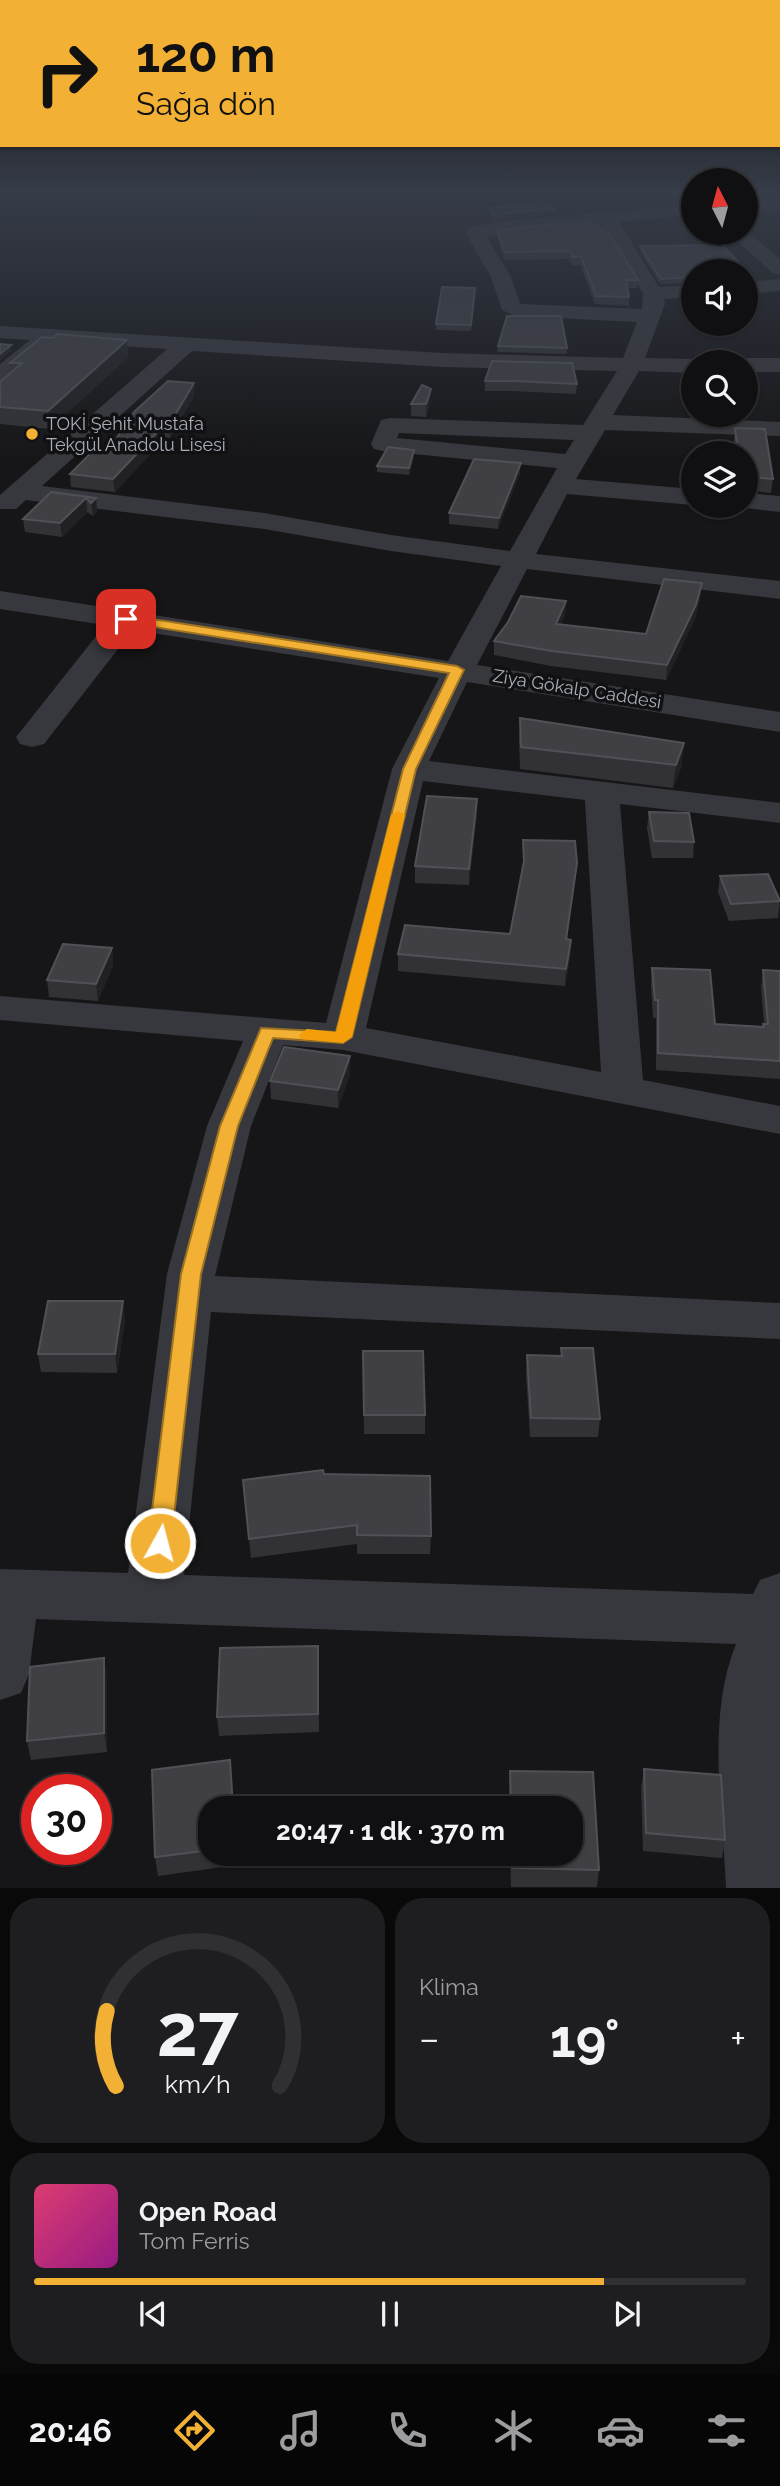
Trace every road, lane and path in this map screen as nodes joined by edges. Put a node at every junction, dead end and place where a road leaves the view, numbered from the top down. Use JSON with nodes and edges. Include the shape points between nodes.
{"nodes":[{"id":1,"x":502,"y":282,"type":"edge"},
{"id":2,"x":639,"y":282,"type":"edge"},
{"id":3,"x":780,"y":285,"type":"edge"},
{"id":4,"x":758,"y":287,"type":"edge"},
{"id":5,"x":681,"y":295,"type":"edge"},
{"id":6,"x":650,"y":305,"type":"junction"},
{"id":7,"x":0,"y":332,"type":"edge"},
{"id":8,"x":52,"y":333,"type":"junction"},
{"id":9,"x":185,"y":345,"type":"junction"},
{"id":10,"x":758,"y":365,"type":"edge"},
{"id":11,"x":780,"y":365,"type":"edge"},
{"id":12,"x":631,"y":366,"type":"junction"},
{"id":13,"x":681,"y":366,"type":"edge"},
{"id":14,"x":0,"y":375,"type":"edge"},
{"id":15,"x":594,"y":427,"type":"junction"},
{"id":16,"x":780,"y":429,"type":"edge"},
{"id":17,"x":566,"y":473,"type":"junction"},
{"id":18,"x":20,"y":491,"type":"junction"},
{"id":19,"x":681,"y":494,"type":"edge"},
{"id":20,"x":758,"y":502,"type":"edge"},
{"id":21,"x":780,"y":504,"type":"edge"},
{"id":22,"x":0,"y":509,"type":"edge"},
{"id":23,"x":518,"y":560,"type":"junction"},
{"id":24,"x":780,"y":590,"type":"edge"},
{"id":25,"x":0,"y":600,"type":"edge"},
{"id":26,"x":126,"y":619,"type":"junction"},
{"id":27,"x":457,"y":670,"type":"junction"},
{"id":28,"x":780,"y":722,"type":"edge"},
{"id":29,"x":32,"y":737,"type":"dead end"},
{"id":30,"x":410,"y":769,"type":"junction"},
{"id":31,"x":602,"y":792,"type":"junction"},
{"id":32,"x":780,"y":813,"type":"edge"},
{"id":33,"x":0,"y":1008,"type":"edge"},
{"id":34,"x":267,"y":1032,"type":"junction"},
{"id":35,"x":343,"y":1037,"type":"junction"},
{"id":36,"x":623,"y":1090,"type":"junction"},
{"id":37,"x":780,"y":1120,"type":"edge"},
{"id":38,"x":189,"y":1293,"type":"junction"},
{"id":39,"x":780,"y":1321,"type":"edge"},
{"id":40,"x":5,"y":1594,"type":"edge"},
{"id":41,"x":153,"y":1599,"type":"junction"},
{"id":42,"x":778,"y":1608,"type":"edge"},
{"id":43,"x":0,"y":1674,"type":"edge"},
{"id":44,"x":758,"y":1888,"type":"edge"}],
"edges":[{"from":1,"to":6,"type":"street","via":[[509,306],[515,310]]},
{"from":2,"to":6,"type":"street"},
{"from":3,"to":4,"type":"street"},
{"from":5,"to":6,"type":"street"},
{"from":6,"to":12,"type":"street"},
{"from":7,"to":8,"type":"street"},
{"from":8,"to":9,"type":"street"},
{"from":8,"to":14,"type":"street"},
{"from":9,"to":12,"type":"street"},
{"from":9,"to":18,"type":"street"},
{"from":10,"to":11,"type":"street"},
{"from":12,"to":13,"type":"street"},
{"from":12,"to":15,"type":"street"},
{"from":15,"to":16,"type":"street"},
{"from":15,"to":17,"type":"street"},
{"from":15,"to":17,"type":"street","via":[[390,425],[383,444]]},
{"from":17,"to":19,"type":"street"},
{"from":17,"to":23,"type":"street"},
{"from":18,"to":22,"type":"street"},
{"from":18,"to":23,"type":"street","via":[[264,521]]},
{"from":20,"to":21,"type":"street"},
{"from":23,"to":24,"type":"street"},
{"from":23,"to":27,"type":"street"},
{"from":25,"to":26,"type":"street","name":"Ziya Gökalp Caddesi"},
{"from":26,"to":27,"type":"street","name":"Ziya Gökalp Caddesi"},
{"from":26,"to":29,"type":"street"},
{"from":27,"to":28,"type":"street","name":"Ziya Gökalp Caddesi"},
{"from":27,"to":30,"type":"street"},
{"from":30,"to":31,"type":"street"},
{"from":30,"to":35,"type":"street"},
{"from":31,"to":32,"type":"street"},
{"from":31,"to":36,"type":"street"},
{"from":33,"to":34,"type":"street"},
{"from":34,"to":35,"type":"street"},
{"from":34,"to":38,"type":"street","via":[[229,1126]]},
{"from":35,"to":36,"type":"street"},
{"from":36,"to":37,"type":"street"},
{"from":38,"to":39,"type":"street"},
{"from":38,"to":41,"type":"street"},
{"from":40,"to":41,"type":"street"},
{"from":40,"to":43,"type":"street"},
{"from":41,"to":42,"type":"street"},
{"from":42,"to":44,"type":"street","via":[[754,1680],[750,1722]]}]}
